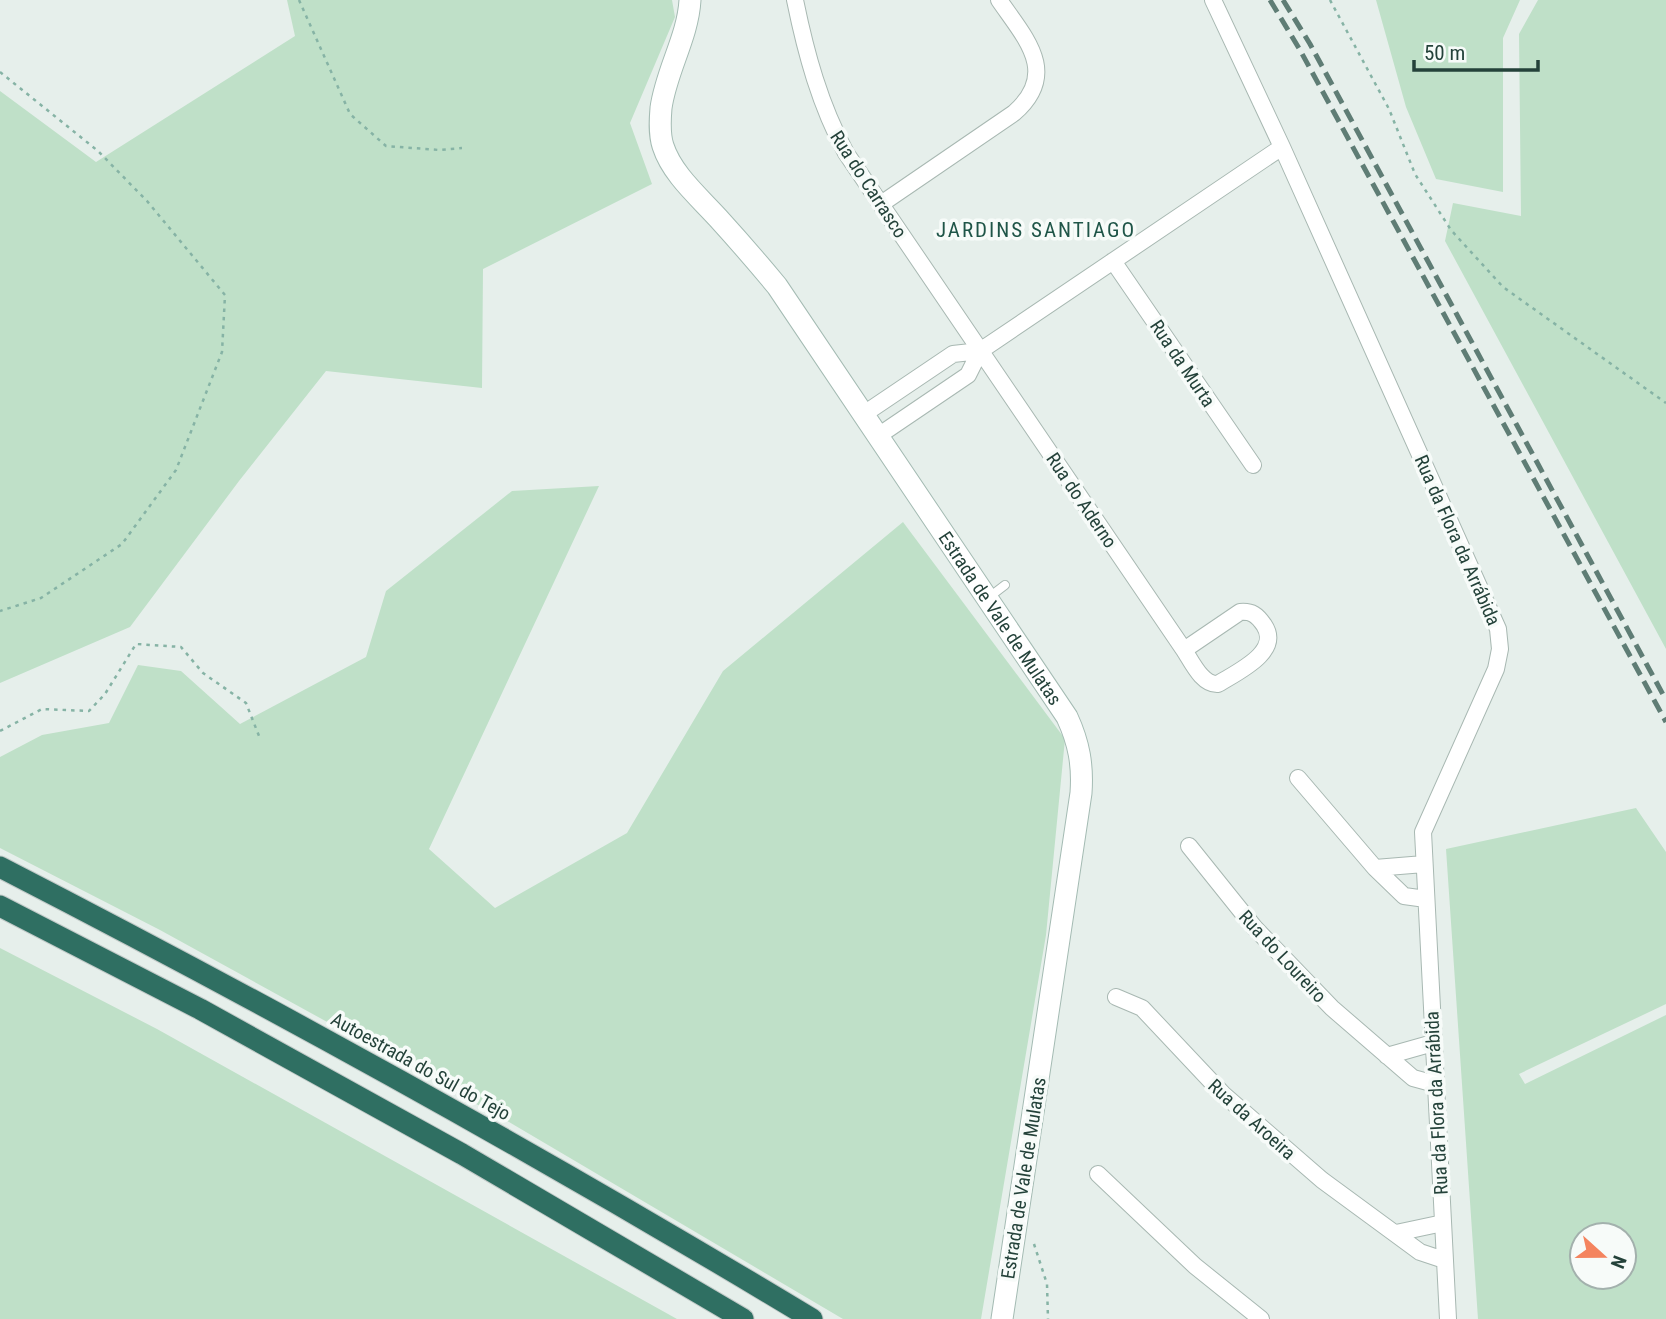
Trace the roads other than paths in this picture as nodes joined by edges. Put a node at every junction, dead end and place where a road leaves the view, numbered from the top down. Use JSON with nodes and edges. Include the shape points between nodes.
{"nodes":[{"id":1,"x":690,"y":0,"type":"edge"},
{"id":2,"x":795,"y":0,"type":"edge"},
{"id":3,"x":999,"y":0,"type":"edge"},
{"id":4,"x":1213,"y":0,"type":"edge"},
{"id":5,"x":1282,"y":147,"type":"junction"},
{"id":6,"x":881,"y":204,"type":"junction"},
{"id":7,"x":1113,"y":261,"type":"junction"},
{"id":8,"x":981,"y":351,"type":"junction"},
{"id":9,"x":892,"y":395,"type":"junction"},
{"id":10,"x":864,"y":414,"type":"junction"},
{"id":11,"x":906,"y":417,"type":"junction"},
{"id":12,"x":878,"y":436,"type":"junction"},
{"id":13,"x":1253,"y":465,"type":"dead end"},
{"id":14,"x":1005,"y":585,"type":"dead end"},
{"id":15,"x":987,"y":598,"type":"junction"},
{"id":16,"x":1184,"y":650,"type":"junction"},
{"id":17,"x":1298,"y":778,"type":"dead end"},
{"id":18,"x":1189,"y":846,"type":"dead end"},
{"id":19,"x":1424,"y":864,"type":"junction"},
{"id":20,"x":0,"y":867,"type":"edge"},
{"id":21,"x":1376,"y":869,"type":"junction"},
{"id":22,"x":1426,"y":899,"type":"junction"},
{"id":23,"x":0,"y":906,"type":"edge"},
{"id":24,"x":1116,"y":997,"type":"dead end"},
{"id":25,"x":1433,"y":1043,"type":"junction"},
{"id":26,"x":1387,"y":1056,"type":"junction"},
{"id":27,"x":1435,"y":1084,"type":"junction"},
{"id":28,"x":1098,"y":1174,"type":"dead end"},
{"id":29,"x":1443,"y":1223,"type":"junction"},
{"id":30,"x":1396,"y":1233,"type":"junction"},
{"id":31,"x":1444,"y":1259,"type":"junction"},
{"id":32,"x":743,"y":1319,"type":"edge"},
{"id":33,"x":812,"y":1319,"type":"edge"},
{"id":34,"x":1002,"y":1319,"type":"edge"},
{"id":35,"x":1261,"y":1319,"type":"edge"},
{"id":36,"x":1448,"y":1319,"type":"edge"}],
"edges":[{"from":1,"to":10,"type":"street","name":"Estrada de Vale de Mulatas","via":[[662,107],[662,144],[684,181],[777,286]]},
{"from":2,"to":6,"type":"street","name":"Rua do Carrasco","via":[[812,72],[832,127]]},
{"from":3,"to":6,"type":"street","via":[[1034,55],[1033,92],[1014,113]]},
{"from":4,"to":5,"type":"street","name":"Rua da Flora da Arrábida"},
{"from":5,"to":7,"type":"street"},
{"from":5,"to":19,"type":"street","name":"Rua da Flora da Arrábida","via":[[1498,629],[1496,669],[1423,832]]},
{"from":6,"to":8,"type":"street","name":"Rua do Carrasco"},
{"from":7,"to":8,"type":"street"},
{"from":7,"to":13,"type":"street","name":"Rua da Murta"},
{"from":8,"to":9,"type":"street","via":[[953,354]]},
{"from":8,"to":11,"type":"street","via":[[968,375]]},
{"from":8,"to":16,"type":"street","name":"Rua do Aderno"},
{"from":9,"to":10,"type":"street"},
{"from":9,"to":11,"type":"street"},
{"from":10,"to":12,"type":"street","name":"Estrada de Vale de Mulatas"},
{"from":11,"to":12,"type":"street"},
{"from":12,"to":15,"type":"street","name":"Estrada de Vale de Mulatas"},
{"from":14,"to":15,"type":"lane"},
{"from":15,"to":34,"type":"street","name":"Estrada de Vale de Mulatas","via":[[1068,717],[1077,737],[1083,775]]},
{"from":16,"to":16,"type":"street","name":"Rua do Aderno","via":[[1205,680],[1216,684],[1264,652],[1269,637],[1258,617],[1243,612]]},
{"from":17,"to":21,"type":"street"},
{"from":18,"to":26,"type":"street","name":"Rua do Loureiro","via":[[1283,958],[1332,1009]]},
{"from":19,"to":21,"type":"street"},
{"from":19,"to":22,"type":"street","name":"Rua da Flora da Arrábida"},
{"from":20,"to":33,"type":"highway","name":"Autoestrada do Sul do Tejo","via":[[426,1094]]},
{"from":21,"to":22,"type":"street","via":[[1404,896]]},
{"from":22,"to":25,"type":"street","name":"Rua da Flora da Arrábida"},
{"from":23,"to":32,"type":"highway","via":[[461,1154]]},
{"from":24,"to":30,"type":"street","name":"Rua da Aroeira","via":[[1142,1008],[1223,1094],[1277,1143]]},
{"from":25,"to":26,"type":"street"},
{"from":25,"to":27,"type":"street","name":"Rua da Flora da Arrábida"},
{"from":26,"to":27,"type":"street","name":"Rua do Loureiro","via":[[1413,1078]]},
{"from":27,"to":29,"type":"street","name":"Rua da Flora da Arrábida"},
{"from":28,"to":35,"type":"street","via":[[1195,1266]]},
{"from":29,"to":30,"type":"street"},
{"from":29,"to":31,"type":"street","name":"Rua da Flora da Arrábida"},
{"from":30,"to":31,"type":"street","name":"Rua da Aroeira","via":[[1420,1252]]},
{"from":31,"to":36,"type":"street","name":"Rua da Flora da Arrábida"}]}
